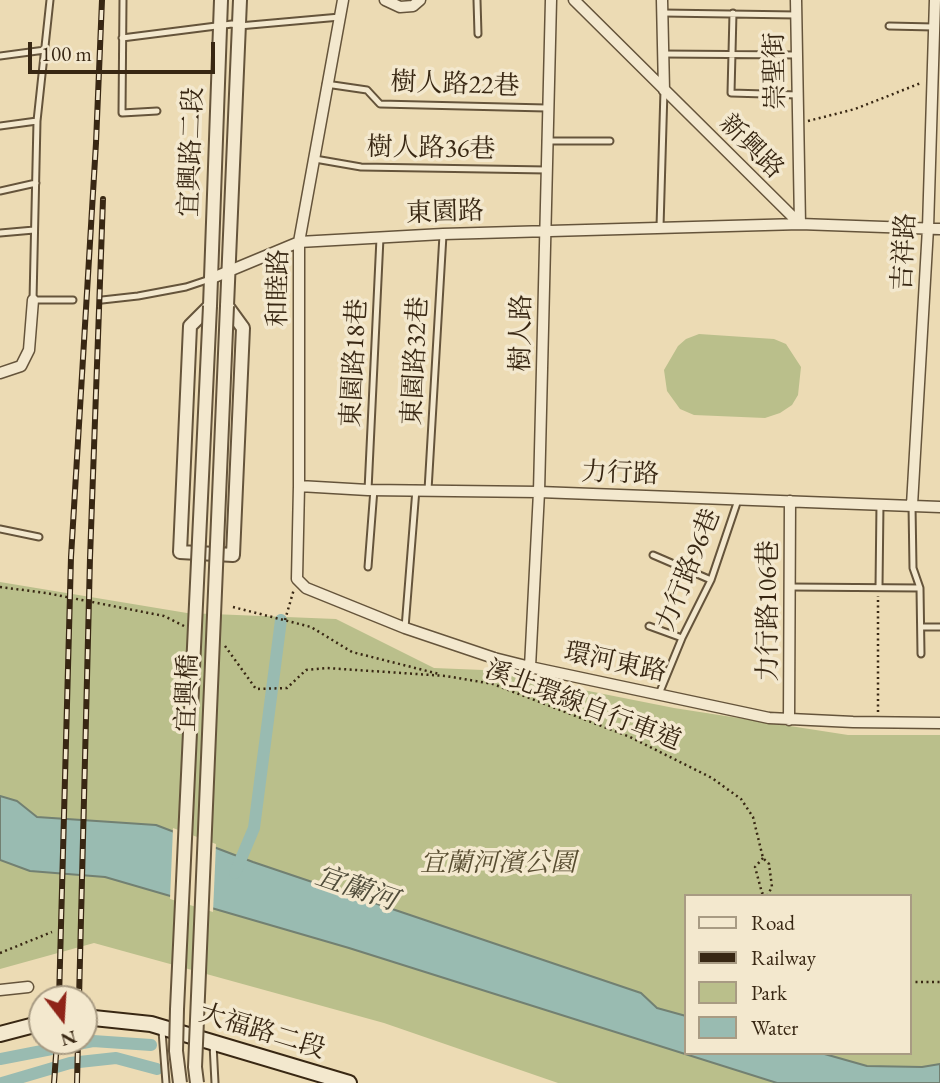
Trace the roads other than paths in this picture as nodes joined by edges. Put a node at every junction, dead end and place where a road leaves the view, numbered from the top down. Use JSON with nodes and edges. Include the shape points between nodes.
{"nodes":[{"id":1,"x":50,"y":0,"type":"edge"},
{"id":2,"x":123,"y":0,"type":"edge"},
{"id":3,"x":221,"y":0,"type":"edge"},
{"id":4,"x":240,"y":0,"type":"edge"},
{"id":5,"x":343,"y":0,"type":"edge"},
{"id":6,"x":385,"y":0,"type":"edge"},
{"id":7,"x":420,"y":0,"type":"edge"},
{"id":8,"x":477,"y":0,"type":"edge"},
{"id":9,"x":551,"y":0,"type":"edge"},
{"id":10,"x":574,"y":0,"type":"edge"},
{"id":11,"x":662,"y":0,"type":"edge"},
{"id":12,"x":796,"y":0,"type":"edge"},
{"id":13,"x":935,"y":0,"type":"edge"},
{"id":14,"x":662,"y":13,"type":"junction"},
{"id":15,"x":733,"y":13,"type":"junction"},
{"id":16,"x":796,"y":15,"type":"junction"},
{"id":17,"x":340,"y":17,"type":"junction"},
{"id":18,"x":230,"y":25,"type":"junction"},
{"id":19,"x":889,"y":26,"type":"dead end"},
{"id":20,"x":934,"y":27,"type":"junction"},
{"id":21,"x":478,"y":34,"type":"dead end"},
{"id":22,"x":122,"y":38,"type":"junction"},
{"id":23,"x":45,"y":50,"type":"junction"},
{"id":24,"x":662,"y":54,"type":"junction"},
{"id":25,"x":732,"y":55,"type":"junction"},
{"id":26,"x":796,"y":55,"type":"junction"},
{"id":27,"x":0,"y":56,"type":"edge"},
{"id":28,"x":326,"y":84,"type":"junction"},
{"id":29,"x":664,"y":90,"type":"junction"},
{"id":30,"x":798,"y":95,"type":"junction"},
{"id":31,"x":546,"y":108,"type":"junction"},
{"id":32,"x":156,"y":111,"type":"dead end"},
{"id":33,"x":37,"y":121,"type":"junction"},
{"id":34,"x":0,"y":126,"type":"edge"},
{"id":35,"x":546,"y":141,"type":"junction"},
{"id":36,"x":610,"y":141,"type":"dead end"},
{"id":37,"x":315,"y":159,"type":"junction"},
{"id":38,"x":547,"y":170,"type":"junction"},
{"id":39,"x":36,"y":183,"type":"junction"},
{"id":40,"x":0,"y":191,"type":"edge"},
{"id":41,"x":800,"y":225,"type":"junction"},
{"id":42,"x":660,"y":228,"type":"junction"},
{"id":43,"x":928,"y":228,"type":"junction"},
{"id":44,"x":940,"y":229,"type":"edge"},
{"id":45,"x":34,"y":230,"type":"junction"},
{"id":46,"x":545,"y":231,"type":"junction"},
{"id":47,"x":0,"y":233,"type":"edge"},
{"id":48,"x":443,"y":234,"type":"junction"},
{"id":49,"x":380,"y":237,"type":"junction"},
{"id":50,"x":299,"y":242,"type":"junction"},
{"id":51,"x":229,"y":271,"type":"junction"},
{"id":52,"x":210,"y":279,"type":"junction"},
{"id":53,"x":33,"y":300,"type":"junction"},
{"id":54,"x":73,"y":300,"type":"dead end"},
{"id":55,"x":102,"y":300,"type":"dead end"},
{"id":56,"x":210,"y":306,"type":"junction"},
{"id":57,"x":228,"y":306,"type":"junction"},
{"id":58,"x":0,"y":373,"type":"edge"},
{"id":59,"x":299,"y":485,"type":"junction"},
{"id":60,"x":416,"y":489,"type":"junction"},
{"id":61,"x":371,"y":490,"type":"junction"},
{"id":62,"x":428,"y":490,"type":"junction"},
{"id":63,"x":538,"y":492,"type":"junction"},
{"id":64,"x":738,"y":499,"type":"junction"},
{"id":65,"x":790,"y":501,"type":"junction"},
{"id":66,"x":880,"y":505,"type":"junction"},
{"id":67,"x":912,"y":505,"type":"junction"},
{"id":68,"x":940,"y":507,"type":"edge"},
{"id":69,"x":181,"y":526,"type":"junction"},
{"id":70,"x":234,"y":528,"type":"junction"},
{"id":71,"x":0,"y":529,"type":"edge"},
{"id":72,"x":39,"y":537,"type":"dead end"},
{"id":73,"x":653,"y":555,"type":"dead end"},
{"id":74,"x":368,"y":567,"type":"dead end"},
{"id":75,"x":296,"y":579,"type":"joint"},
{"id":76,"x":710,"y":580,"type":"junction"},
{"id":77,"x":790,"y":587,"type":"junction"},
{"id":78,"x":878,"y":587,"type":"junction"},
{"id":79,"x":920,"y":588,"type":"junction"},
{"id":80,"x":649,"y":626,"type":"dead end"},
{"id":81,"x":921,"y":627,"type":"junction"},
{"id":82,"x":940,"y":627,"type":"edge"},
{"id":83,"x":405,"y":628,"type":"junction"},
{"id":84,"x":682,"y":638,"type":"junction"},
{"id":85,"x":921,"y":654,"type":"dead end"},
{"id":86,"x":530,"y":667,"type":"junction"},
{"id":87,"x":659,"y":694,"type":"junction"},
{"id":88,"x":789,"y":720,"type":"junction"},
{"id":89,"x":940,"y":723,"type":"edge"},
{"id":90,"x":28,"y":986,"type":"dead end"},
{"id":91,"x":0,"y":990,"type":"edge"},
{"id":92,"x":98,"y":1018,"type":"edge"},
{"id":93,"x":28,"y":1027,"type":"edge"},
{"id":94,"x":162,"y":1028,"type":"junction"},
{"id":95,"x":0,"y":1034,"type":"edge"},
{"id":96,"x":213,"y":1044,"type":"junction"},
{"id":97,"x":320,"y":1079,"type":"edge"},
{"id":98,"x":166,"y":1083,"type":"edge"},
{"id":99,"x":180,"y":1083,"type":"edge"},
{"id":100,"x":197,"y":1083,"type":"edge"},
{"id":101,"x":215,"y":1083,"type":"edge"},
{"id":102,"x":349,"y":1083,"type":"edge"}],
"edges":[{"from":1,"to":23,"type":"lane"},
{"from":2,"to":22,"type":"lane"},
{"from":3,"to":18,"type":"street","name":"宜興路二段"},
{"from":4,"to":18,"type":"street","name":"宜興路二段"},
{"from":5,"to":17,"type":"street","name":"和睦路"},
{"from":6,"to":7,"type":"street","via":[[400,7]]},
{"from":8,"to":21,"type":"lane"},
{"from":9,"to":31,"type":"street","name":"樹人路"},
{"from":10,"to":29,"type":"street","name":"新興路"},
{"from":11,"to":14,"type":"street"},
{"from":12,"to":16,"type":"street","name":"崇聖街"},
{"from":13,"to":20,"type":"street","name":"吉祥路"},
{"from":14,"to":15,"type":"lane"},
{"from":14,"to":24,"type":"street"},
{"from":15,"to":16,"type":"lane"},
{"from":15,"to":25,"type":"lane"},
{"from":16,"to":26,"type":"street","name":"崇聖街"},
{"from":17,"to":18,"type":"lane"},
{"from":17,"to":28,"type":"street","name":"和睦路"},
{"from":18,"to":22,"type":"lane"},
{"from":18,"to":51,"type":"street","name":"宜興路二段"},
{"from":18,"to":52,"type":"street","name":"宜興路二段"},
{"from":19,"to":20,"type":"lane"},
{"from":20,"to":43,"type":"street","name":"吉祥路"},
{"from":22,"to":32,"type":"lane","via":[[122,113]]},
{"from":23,"to":27,"type":"lane"},
{"from":23,"to":33,"type":"lane"},
{"from":24,"to":25,"type":"lane"},
{"from":24,"to":29,"type":"street"},
{"from":25,"to":26,"type":"lane"},
{"from":25,"to":30,"type":"lane","via":[[731,93]]},
{"from":26,"to":30,"type":"street","name":"崇聖街"},
{"from":28,"to":31,"type":"lane","name":"樹人路22巷","via":[[367,90],[380,104]]},
{"from":28,"to":37,"type":"street","name":"和睦路"},
{"from":29,"to":41,"type":"street","name":"新興路"},
{"from":29,"to":42,"type":"lane"},
{"from":30,"to":41,"type":"street","name":"崇聖街"},
{"from":31,"to":35,"type":"street","name":"樹人路"},
{"from":33,"to":34,"type":"lane"},
{"from":33,"to":39,"type":"lane"},
{"from":35,"to":36,"type":"lane"},
{"from":35,"to":38,"type":"street","name":"樹人路"},
{"from":37,"to":38,"type":"lane","name":"樹人路36巷","via":[[361,167]]},
{"from":37,"to":50,"type":"street","name":"和睦路"},
{"from":38,"to":46,"type":"street","name":"樹人路"},
{"from":39,"to":40,"type":"lane"},
{"from":39,"to":45,"type":"lane"},
{"from":41,"to":42,"type":"street","name":"東園路"},
{"from":41,"to":43,"type":"street"},
{"from":42,"to":46,"type":"street","name":"東園路"},
{"from":43,"to":44,"type":"street"},
{"from":43,"to":67,"type":"street","name":"吉祥路"},
{"from":45,"to":47,"type":"lane"},
{"from":45,"to":53,"type":"lane"},
{"from":46,"to":48,"type":"street","name":"東園路"},
{"from":46,"to":63,"type":"street","name":"樹人路"},
{"from":48,"to":49,"type":"street","name":"東園路"},
{"from":48,"to":62,"type":"lane","name":"東園路32巷"},
{"from":49,"to":50,"type":"street","name":"東園路"},
{"from":49,"to":61,"type":"lane","name":"東園路18巷"},
{"from":50,"to":51,"type":"street","name":"東園路"},
{"from":50,"to":59,"type":"street","name":"和睦路"},
{"from":51,"to":52,"type":"street","name":"東園路"},
{"from":51,"to":57,"type":"street","name":"宜興路二段"},
{"from":52,"to":55,"type":"lane","name":"東園路"},
{"from":52,"to":56,"type":"street","name":"宜興路二段"},
{"from":53,"to":54,"type":"lane"},
{"from":53,"to":58,"type":"street","via":[[29,350],[21,366]]},
{"from":56,"to":69,"type":"street","via":[[190,326]]},
{"from":56,"to":99,"type":"street","name":"宜興橋","bridge":true,"via":[[177,1009]]},
{"from":57,"to":70,"type":"street","via":[[243,328]]},
{"from":57,"to":100,"type":"street","name":"宜興橋","bridge":true},
{"from":59,"to":61,"type":"street","name":"力行路"},
{"from":59,"to":75,"type":"street","name":"和睦路"},
{"from":60,"to":61,"type":"street","name":"力行路"},
{"from":60,"to":62,"type":"street","name":"力行路"},
{"from":60,"to":83,"type":"lane"},
{"from":61,"to":74,"type":"lane","name":"東園路18巷"},
{"from":62,"to":63,"type":"street","name":"力行路"},
{"from":63,"to":64,"type":"street","name":"力行路"},
{"from":63,"to":86,"type":"street","name":"樹人路"},
{"from":64,"to":65,"type":"street","name":"力行路"},
{"from":64,"to":76,"type":"lane","name":"力行路96巷"},
{"from":65,"to":66,"type":"street","name":"力行路"},
{"from":65,"to":77,"type":"street","name":"力行路106巷"},
{"from":66,"to":67,"type":"street","name":"力行路"},
{"from":66,"to":78,"type":"lane"},
{"from":67,"to":68,"type":"street","name":"力行路"},
{"from":67,"to":79,"type":"lane","via":[[913,568]]},
{"from":69,"to":70,"type":"street"},
{"from":69,"to":70,"type":"street","via":[[180,552],[233,555]]},
{"from":71,"to":72,"type":"lane"},
{"from":73,"to":76,"type":"lane"},
{"from":75,"to":83,"type":"street","name":"環河東路","via":[[306,588]]},
{"from":76,"to":84,"type":"lane","name":"力行路96巷"},
{"from":77,"to":78,"type":"lane"},
{"from":77,"to":88,"type":"street","name":"力行路106巷"},
{"from":78,"to":79,"type":"lane"},
{"from":79,"to":81,"type":"lane"},
{"from":80,"to":84,"type":"lane"},
{"from":81,"to":82,"type":"lane"},
{"from":81,"to":85,"type":"lane"},
{"from":83,"to":86,"type":"street","name":"環河東路"},
{"from":84,"to":87,"type":"lane","name":"力行路96巷"},
{"from":86,"to":87,"type":"street","name":"環河東路"},
{"from":87,"to":88,"type":"street","name":"環河東路"},
{"from":88,"to":89,"type":"street","name":"環河東路"},
{"from":90,"to":91,"type":"street"},
{"from":92,"to":94,"type":"main road","name":"大福路二段"},
{"from":93,"to":95,"type":"main road"},
{"from":94,"to":96,"type":"main road","name":"大福路二段"},
{"from":94,"to":98,"type":"lane"},
{"from":96,"to":97,"type":"main road","name":"大福路二段"},
{"from":96,"to":101,"type":"lane"},
{"from":97,"to":102,"type":"main road","name":"大福路二段"}]}
